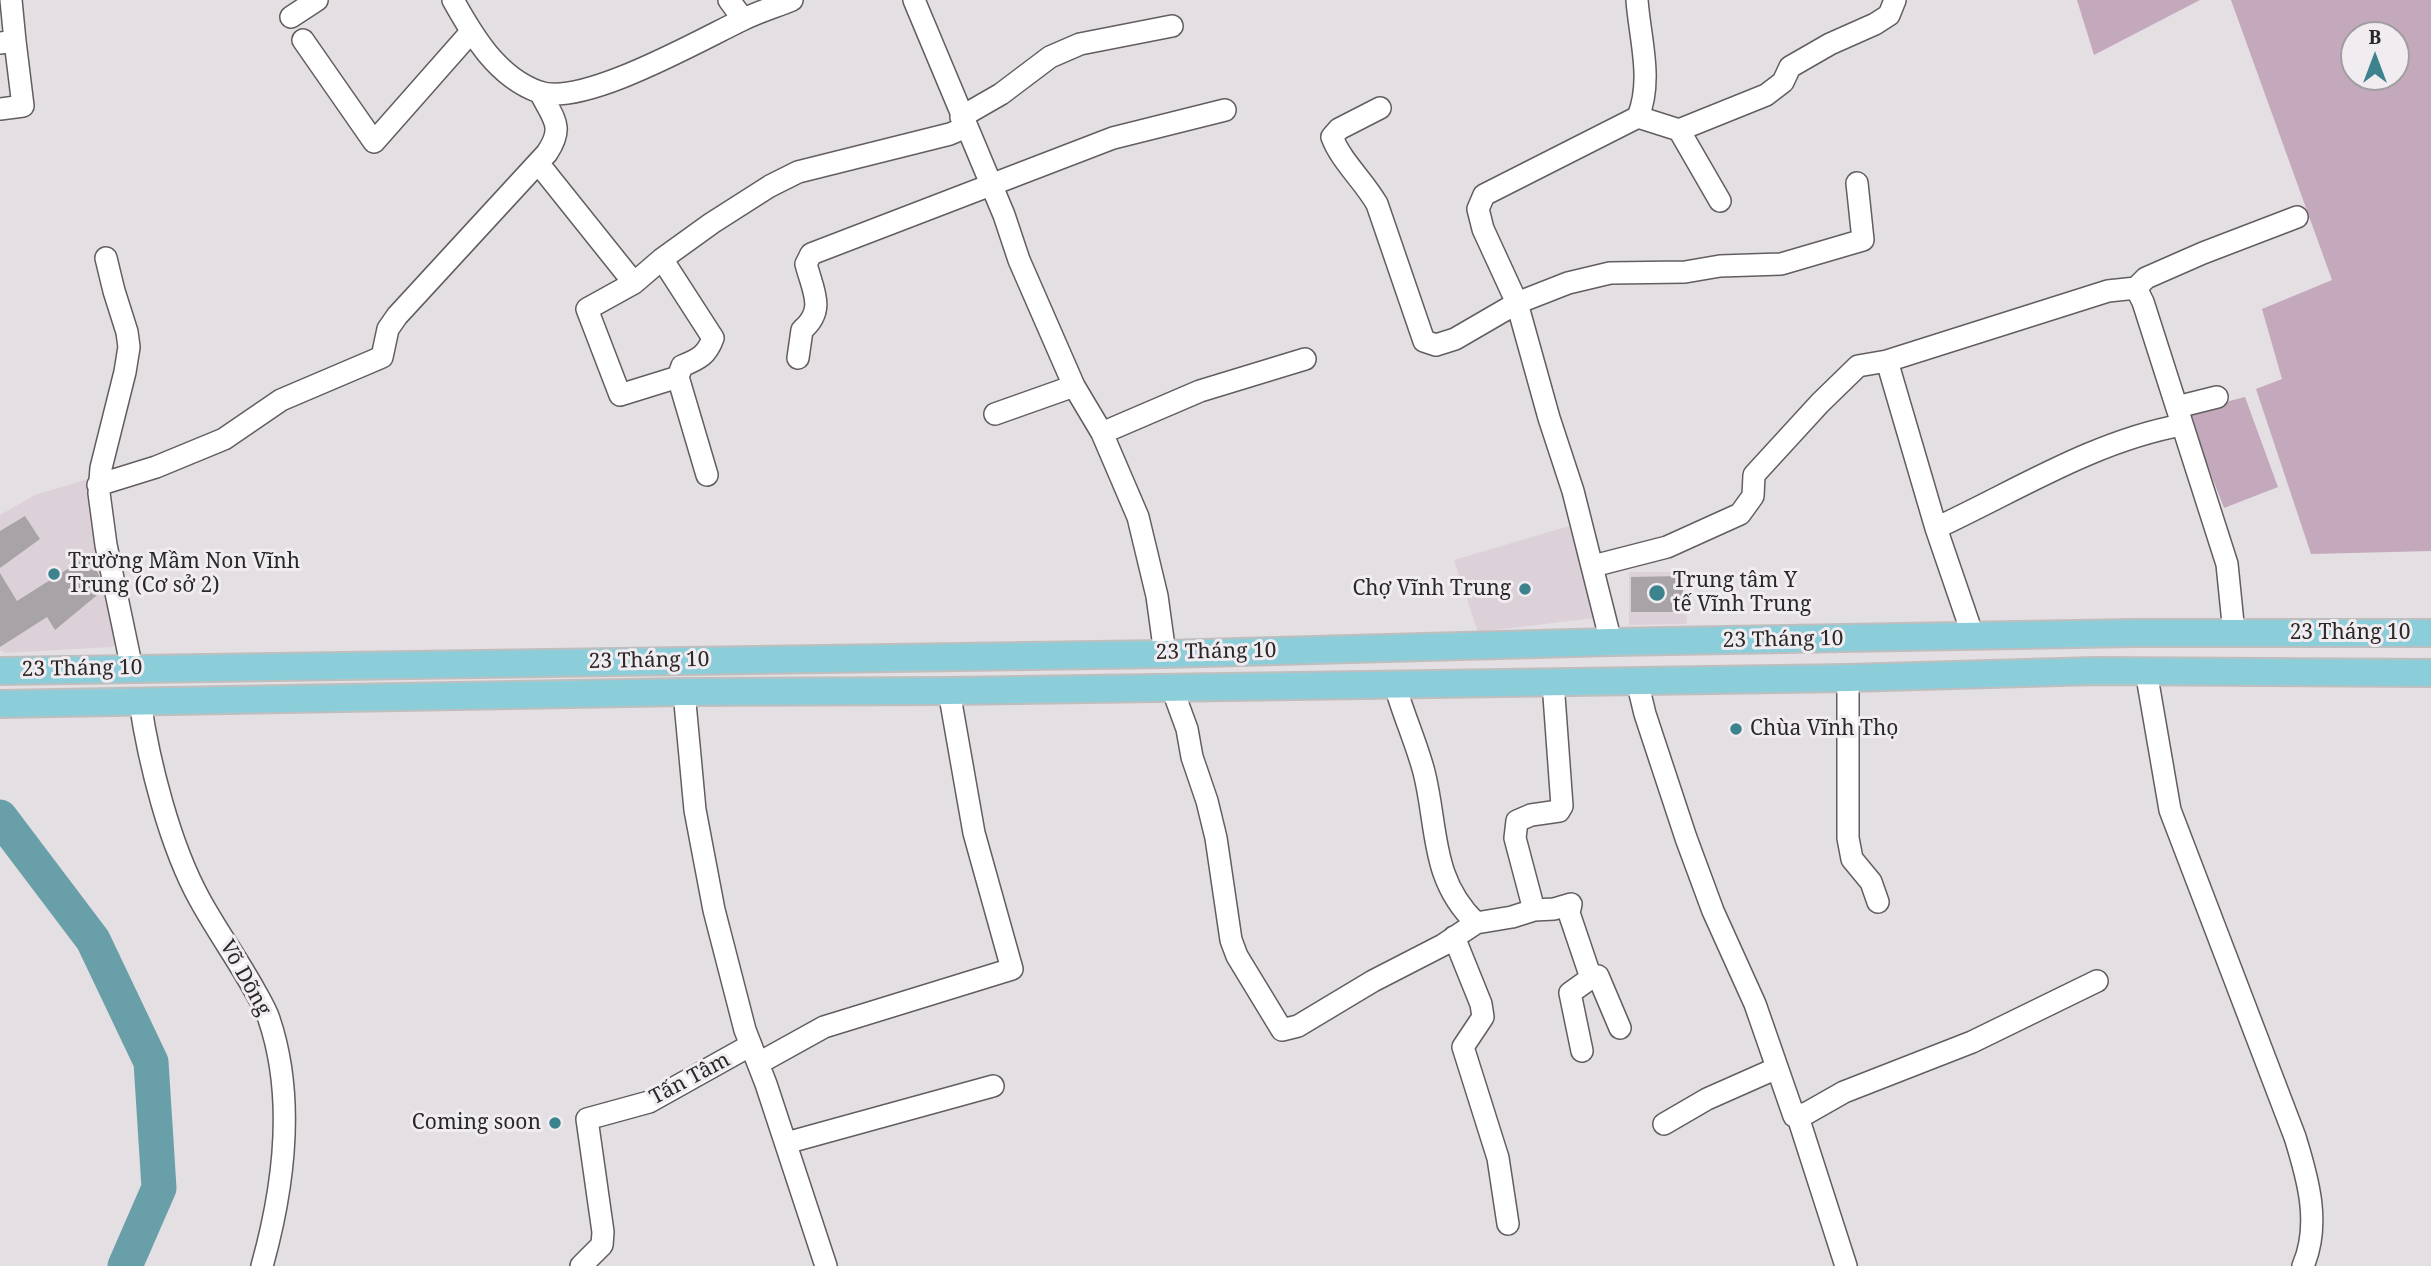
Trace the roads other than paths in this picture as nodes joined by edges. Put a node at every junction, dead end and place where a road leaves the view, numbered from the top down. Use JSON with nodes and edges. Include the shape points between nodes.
{"nodes":[{"id":1,"x":11,"y":0,"type":"edge"},
{"id":2,"x":317,"y":0,"type":"edge"},
{"id":3,"x":453,"y":0,"type":"edge"},
{"id":4,"x":729,"y":0,"type":"edge"},
{"id":5,"x":792,"y":0,"type":"edge"},
{"id":6,"x":914,"y":0,"type":"edge"},
{"id":7,"x":1637,"y":0,"type":"edge"},
{"id":8,"x":1895,"y":0,"type":"edge"},
{"id":9,"x":291,"y":17,"type":"dead end"},
{"id":10,"x":743,"y":19,"type":"junction"},
{"id":11,"x":1172,"y":26,"type":"dead end"},
{"id":12,"x":471,"y":32,"type":"junction"},
{"id":13,"x":303,"y":40,"type":"dead end"},
{"id":14,"x":7,"y":42,"type":"edge"},
{"id":15,"x":540,"y":92,"type":"junction"},
{"id":16,"x":1380,"y":108,"type":"dead end"},
{"id":17,"x":0,"y":109,"type":"edge"},
{"id":18,"x":1225,"y":110,"type":"dead end"},
{"id":19,"x":1638,"y":117,"type":"junction"},
{"id":20,"x":964,"y":122,"type":"junction"},
{"id":21,"x":1679,"y":130,"type":"junction"},
{"id":22,"x":538,"y":163,"type":"junction"},
{"id":23,"x":1857,"y":183,"type":"dead end"},
{"id":24,"x":990,"y":184,"type":"junction"},
{"id":25,"x":1720,"y":201,"type":"dead end"},
{"id":26,"x":2297,"y":217,"type":"dead end"},
{"id":27,"x":107,"y":258,"type":"dead end"},
{"id":28,"x":662,"y":259,"type":"junction"},
{"id":29,"x":634,"y":283,"type":"junction"},
{"id":30,"x":2136,"y":288,"type":"junction"},
{"id":31,"x":1517,"y":303,"type":"junction"},
{"id":32,"x":798,"y":358,"type":"dead end"},
{"id":33,"x":1305,"y":359,"type":"dead end"},
{"id":34,"x":1887,"y":361,"type":"junction"},
{"id":35,"x":678,"y":377,"type":"junction"},
{"id":36,"x":1074,"y":386,"type":"junction"},
{"id":37,"x":2217,"y":397,"type":"dead end"},
{"id":38,"x":995,"y":414,"type":"dead end"},
{"id":39,"x":2180,"y":416,"type":"junction"},
{"id":40,"x":1102,"y":433,"type":"junction"},
{"id":41,"x":707,"y":475,"type":"dead end"},
{"id":42,"x":98,"y":485,"type":"junction"},
{"id":43,"x":1936,"y":528,"type":"junction"},
{"id":44,"x":1593,"y":566,"type":"junction"},
{"id":45,"x":2234,"y":633,"type":"junction"},
{"id":46,"x":2431,"y":633,"type":"edge"},
{"id":47,"x":1973,"y":636,"type":"junction"},
{"id":48,"x":1908,"y":638,"type":"junction"},
{"id":49,"x":1611,"y":642,"type":"junction"},
{"id":50,"x":1165,"y":654,"type":"junction"},
{"id":51,"x":4,"y":668,"type":"edge"},
{"id":52,"x":132,"y":668,"type":"junction"},
{"id":53,"x":2146,"y":671,"type":"junction"},
{"id":54,"x":2431,"y":673,"type":"edge"},
{"id":55,"x":1907,"y":677,"type":"junction"},
{"id":56,"x":1848,"y":678,"type":"junction"},
{"id":57,"x":1637,"y":681,"type":"junction"},
{"id":58,"x":1553,"y":682,"type":"junction"},
{"id":59,"x":1395,"y":685,"type":"junction"},
{"id":60,"x":1172,"y":688,"type":"junction"},
{"id":61,"x":948,"y":691,"type":"junction"},
{"id":62,"x":684,"y":692,"type":"junction"},
{"id":63,"x":140,"y":702,"type":"junction"},
{"id":64,"x":0,"y":704,"type":"edge"},
{"id":65,"x":1878,"y":902,"type":"dead end"},
{"id":66,"x":1534,"y":910,"type":"junction"},
{"id":67,"x":1476,"y":923,"type":"junction"},
{"id":68,"x":1454,"y":937,"type":"junction"},
{"id":69,"x":1591,"y":978,"type":"junction"},
{"id":70,"x":2097,"y":981,"type":"dead end"},
{"id":71,"x":1619,"y":1028,"type":"dead end"},
{"id":72,"x":1582,"y":1051,"type":"dead end"},
{"id":73,"x":755,"y":1054,"type":"junction"},
{"id":74,"x":1777,"y":1068,"type":"junction"},
{"id":75,"x":993,"y":1086,"type":"dead end"},
{"id":76,"x":1798,"y":1116,"type":"junction"},
{"id":77,"x":1664,"y":1124,"type":"dead end"},
{"id":78,"x":786,"y":1143,"type":"junction"},
{"id":79,"x":1508,"y":1224,"type":"dead end"},
{"id":80,"x":262,"y":1266,"type":"edge"},
{"id":81,"x":581,"y":1266,"type":"edge"},
{"id":82,"x":826,"y":1266,"type":"edge"},
{"id":83,"x":1846,"y":1266,"type":"edge"},
{"id":84,"x":2303,"y":1266,"type":"edge"}],
"edges":[{"from":1,"to":14,"type":"street"},
{"from":2,"to":9,"type":"street"},
{"from":3,"to":12,"type":"street"},
{"from":4,"to":10,"type":"street"},
{"from":5,"to":10,"type":"street"},
{"from":6,"to":20,"type":"street"},
{"from":7,"to":19,"type":"street","via":[[1646,88]]},
{"from":8,"to":21,"type":"street","via":[[1889,15],[1790,67],[1783,82],[1766,95]]},
{"from":10,"to":15,"type":"street","via":[[628,75],[584,89]]},
{"from":11,"to":20,"type":"street","via":[[1080,44],[1050,57]]},
{"from":12,"to":13,"type":"street","via":[[374,142]]},
{"from":12,"to":15,"type":"street","via":[[504,71]]},
{"from":14,"to":17,"type":"street","via":[[23,106]]},
{"from":15,"to":22,"type":"street","via":[[557,127],[557,139]]},
{"from":16,"to":31,"type":"street","via":[[1332,136],[1377,204],[1424,341],[1436,345],[1455,339]]},
{"from":18,"to":24,"type":"street","via":[[1113,138]]},
{"from":19,"to":21,"type":"street"},
{"from":19,"to":31,"type":"street","via":[[1484,195],[1478,209],[1483,229]]},
{"from":20,"to":24,"type":"street"},
{"from":20,"to":28,"type":"street","via":[[950,134],[798,172]]},
{"from":21,"to":25,"type":"street"},
{"from":22,"to":29,"type":"street"},
{"from":22,"to":42,"type":"street","via":[[397,316],[387,329],[382,357],[281,400],[224,439]]},
{"from":23,"to":31,"type":"street","via":[[1863,240],[1781,264],[1610,273]]},
{"from":24,"to":32,"type":"street","via":[[811,254],[806,264],[818,307],[802,330]]},
{"from":24,"to":36,"type":"street"},
{"from":26,"to":30,"type":"street","via":[[2180,263],[2146,278]]},
{"from":27,"to":42,"type":"street","via":[[129,346]]},
{"from":28,"to":29,"type":"street"},
{"from":28,"to":35,"type":"street","via":[[713,338],[708,352],[682,366]]},
{"from":29,"to":35,"type":"street","via":[[587,309],[620,395]]},
{"from":30,"to":34,"type":"street","via":[[2108,291]]},
{"from":30,"to":39,"type":"street"},
{"from":31,"to":44,"type":"street"},
{"from":33,"to":40,"type":"street","via":[[1200,391]]},
{"from":34,"to":43,"type":"street"},
{"from":34,"to":44,"type":"street","via":[[1858,366],[1820,403],[1754,475],[1754,496],[1740,514],[1667,547]]},
{"from":35,"to":41,"type":"street"},
{"from":36,"to":38,"type":"street"},
{"from":36,"to":40,"type":"street"},
{"from":37,"to":39,"type":"street"},
{"from":39,"to":43,"type":"street","via":[[2155,431],[2025,482]]},
{"from":39,"to":45,"type":"street","via":[[2227,564]]},
{"from":40,"to":50,"type":"street","via":[[1138,517]]},
{"from":42,"to":52,"type":"street"},
{"from":43,"to":47,"type":"street"},
{"from":44,"to":49,"type":"street"},
{"from":45,"to":46,"type":"main road","name":"23 Tháng 10"},
{"from":45,"to":47,"type":"main road","name":"23 Tháng 10"},
{"from":47,"to":48,"type":"main road","name":"23 Tháng 10"},
{"from":48,"to":49,"type":"main road","name":"23 Tháng 10"},
{"from":48,"to":55,"type":"main road"},
{"from":49,"to":50,"type":"main road","name":"23 Tháng 10"},
{"from":50,"to":52,"type":"main road","name":"23 Tháng 10"},
{"from":50,"to":60,"type":"main road"},
{"from":51,"to":52,"type":"main road","name":"23 Tháng 10"},
{"from":52,"to":63,"type":"main road"},
{"from":53,"to":54,"type":"main road","name":"23 Tháng 10"},
{"from":53,"to":55,"type":"main road","name":"23 Tháng 10"},
{"from":53,"to":84,"type":"street","via":[[2170,810],[2307,1176],[2311,1248]]},
{"from":55,"to":56,"type":"main road","name":"23 Tháng 10"},
{"from":56,"to":57,"type":"main road","name":"23 Tháng 10"},
{"from":56,"to":65,"type":"street","via":[[1848,838],[1852,859],[1871,882]]},
{"from":57,"to":58,"type":"main road","name":"23 Tháng 10"},
{"from":57,"to":74,"type":"street","via":[[1686,838]]},
{"from":58,"to":59,"type":"main road","name":"23 Tháng 10"},
{"from":58,"to":66,"type":"street","via":[[1562,806],[1559,811],[1517,821],[1515,838]]},
{"from":59,"to":60,"type":"main road","name":"23 Tháng 10"},
{"from":59,"to":67,"type":"street","via":[[1420,756],[1437,856],[1455,895]]},
{"from":60,"to":61,"type":"main road","name":"23 Tháng 10"},
{"from":60,"to":68,"type":"street","via":[[1216,838],[1231,940],[1282,1030],[1298,1026]]},
{"from":61,"to":62,"type":"main road","name":"23 Tháng 10"},
{"from":61,"to":73,"type":"street","name":"Tấn Tâm","via":[[974,833],[1012,969],[824,1027]]},
{"from":62,"to":63,"type":"main road","name":"23 Tháng 10"},
{"from":62,"to":73,"type":"street","via":[[706,872]]},
{"from":63,"to":64,"type":"main road","name":"23 Tháng 10"},
{"from":63,"to":80,"type":"street","name":"Võ Dõng","via":[[154,773],[185,870],[269,1018],[278,1054],[285,1129],[273,1228]]},
{"from":66,"to":67,"type":"street"},
{"from":66,"to":69,"type":"street","via":[[1571,904],[1569,913]]},
{"from":67,"to":68,"type":"street"},
{"from":68,"to":79,"type":"street","via":[[1483,1017],[1463,1046],[1498,1158]]},
{"from":69,"to":71,"type":"street","via":[[1598,976]]},
{"from":69,"to":72,"type":"street","via":[[1570,993]]},
{"from":70,"to":76,"type":"street","via":[[1972,1042],[1844,1092]]},
{"from":73,"to":78,"type":"street"},
{"from":73,"to":81,"type":"street","name":"Tấn Tâm","via":[[649,1102],[587,1119],[603,1232],[602,1245]]},
{"from":74,"to":76,"type":"street","via":[[1794,1116]]},
{"from":74,"to":77,"type":"street"},
{"from":75,"to":78,"type":"street"},
{"from":76,"to":83,"type":"street"},
{"from":78,"to":82,"type":"street"}]}
